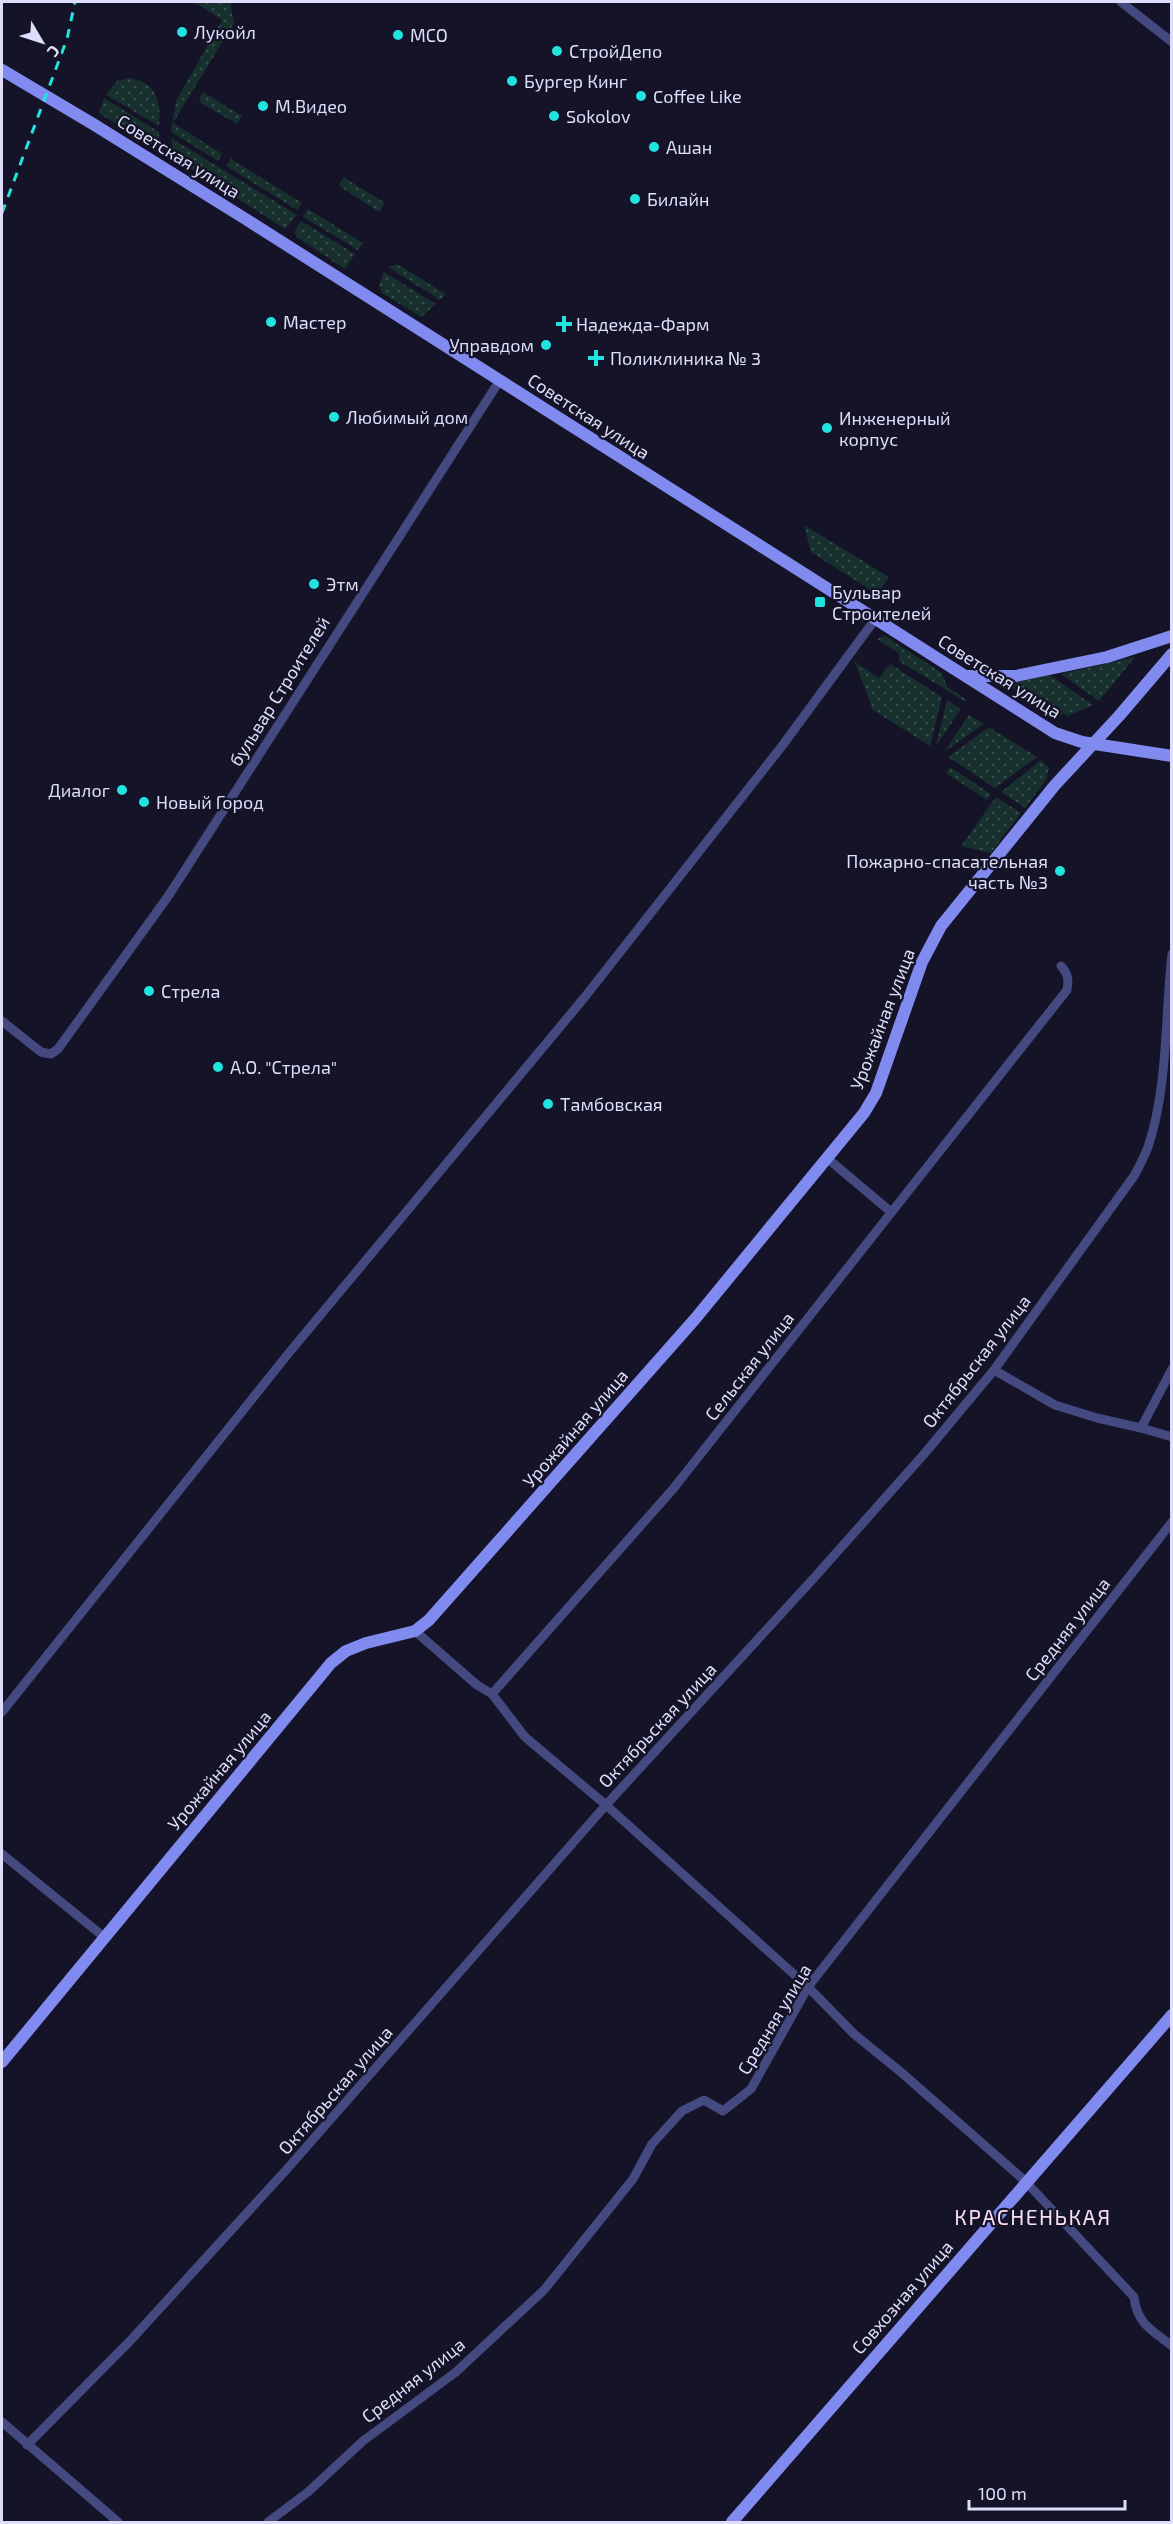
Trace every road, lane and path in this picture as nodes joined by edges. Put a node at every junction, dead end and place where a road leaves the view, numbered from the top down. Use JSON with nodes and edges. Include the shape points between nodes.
{"nodes":[{"id":1,"x":1121,"y":2,"type":"edge"},
{"id":2,"x":1172,"y":42,"type":"edge"},
{"id":3,"x":2,"y":70,"type":"edge"},
{"id":4,"x":500,"y":380,"type":"junction"},
{"id":5,"x":876,"y":618,"type":"junction"},
{"id":6,"x":1172,"y":636,"type":"edge"},
{"id":7,"x":1172,"y":654,"type":"edge"},
{"id":8,"x":966,"y":676,"type":"junction"},
{"id":9,"x":1092,"y":744,"type":"junction"},
{"id":10,"x":1172,"y":756,"type":"edge"},
{"id":11,"x":1172,"y":954,"type":"edge"},
{"id":12,"x":1061,"y":966,"type":"dead end"},
{"id":13,"x":2,"y":1022,"type":"edge"},
{"id":14,"x":827,"y":1158,"type":"junction"},
{"id":15,"x":891,"y":1212,"type":"junction"},
{"id":16,"x":1172,"y":1369,"type":"edge"},
{"id":17,"x":994,"y":1370,"type":"junction"},
{"id":18,"x":1141,"y":1428,"type":"junction"},
{"id":19,"x":1172,"y":1437,"type":"edge"},
{"id":20,"x":1172,"y":1522,"type":"edge"},
{"id":21,"x":414,"y":1630,"type":"junction"},
{"id":22,"x":492,"y":1694,"type":"junction"},
{"id":23,"x":2,"y":1712,"type":"edge"},
{"id":24,"x":606,"y":1805,"type":"junction"},
{"id":25,"x":2,"y":1854,"type":"edge"},
{"id":26,"x":104,"y":1937,"type":"junction"},
{"id":27,"x":808,"y":1987,"type":"junction"},
{"id":28,"x":1172,"y":2014,"type":"edge"},
{"id":29,"x":2,"y":2062,"type":"edge"},
{"id":30,"x":1025,"y":2181,"type":"junction"},
{"id":31,"x":1172,"y":2346,"type":"edge"},
{"id":32,"x":2,"y":2422,"type":"edge"},
{"id":33,"x":27,"y":2445,"type":"junction"},
{"id":34,"x":118,"y":2523,"type":"edge"},
{"id":35,"x":268,"y":2523,"type":"edge"},
{"id":36,"x":732,"y":2523,"type":"edge"}],
"edges":[{"from":1,"to":2,"type":"street"},
{"from":3,"to":4,"type":"street","name":"Советская улица"},
{"from":4,"to":5,"type":"street","name":"Советская улица"},
{"from":4,"to":13,"type":"street","name":"бульвар Строителей","via":[[169,895],[58,1049],[51,1054],[41,1052]]},
{"from":5,"to":8,"type":"street","name":"Советская улица"},
{"from":5,"to":23,"type":"street","via":[[782,746],[584,998],[288,1354]]},
{"from":6,"to":8,"type":"street","via":[[1107,657],[1016,676]]},
{"from":7,"to":9,"type":"street","name":"Урожайная улица"},
{"from":8,"to":9,"type":"street","name":"Советская улица","via":[[1055,733]]},
{"from":9,"to":10,"type":"street","name":"Советская улица"},
{"from":9,"to":14,"type":"street","name":"Урожайная улица","via":[[937,933],[922,962],[876,1093]]},
{"from":11,"to":17,"type":"street","name":"Октябрьская улица","via":[[1162,1070],[1148,1147],[1134,1176]]},
{"from":12,"to":15,"type":"street","name":"Сельская улица","via":[[1069,981],[1066,990]]},
{"from":14,"to":15,"type":"street"},
{"from":14,"to":21,"type":"street","name":"Урожайная улица","via":[[679,1337],[429,1620]]},
{"from":15,"to":22,"type":"street","name":"Сельская улица","via":[[673,1489]]},
{"from":16,"to":18,"type":"street"},
{"from":17,"to":18,"type":"street","via":[[1055,1405]]},
{"from":17,"to":24,"type":"street","name":"Октябрьская улица","via":[[813,1580]]},
{"from":18,"to":19,"type":"street"},
{"from":20,"to":27,"type":"street","name":"Средняя улица"},
{"from":21,"to":22,"type":"street","via":[[477,1686]]},
{"from":21,"to":26,"type":"street","name":"Урожайная улица","via":[[356,1647],[331,1663]]},
{"from":22,"to":24,"type":"street","via":[[525,1737]]},
{"from":24,"to":27,"type":"street"},
{"from":24,"to":33,"type":"street","name":"Октябрьская улица","via":[[287,2169],[130,2341]]},
{"from":25,"to":26,"type":"street"},
{"from":26,"to":29,"type":"street","name":"Урожайная улица"},
{"from":27,"to":30,"type":"street","via":[[854,2034]]},
{"from":27,"to":35,"type":"street","name":"Средняя улица","via":[[751,2089],[723,2111],[704,2100],[682,2111],[652,2144],[633,2179],[544,2290],[456,2372],[363,2441]]},
{"from":28,"to":30,"type":"street","name":"Совхозная улица"},
{"from":30,"to":31,"type":"street","via":[[1134,2297],[1136,2313],[1144,2323]]},
{"from":30,"to":36,"type":"street","name":"Совхозная улица"},
{"from":32,"to":33,"type":"street"},
{"from":33,"to":34,"type":"street"}]}
